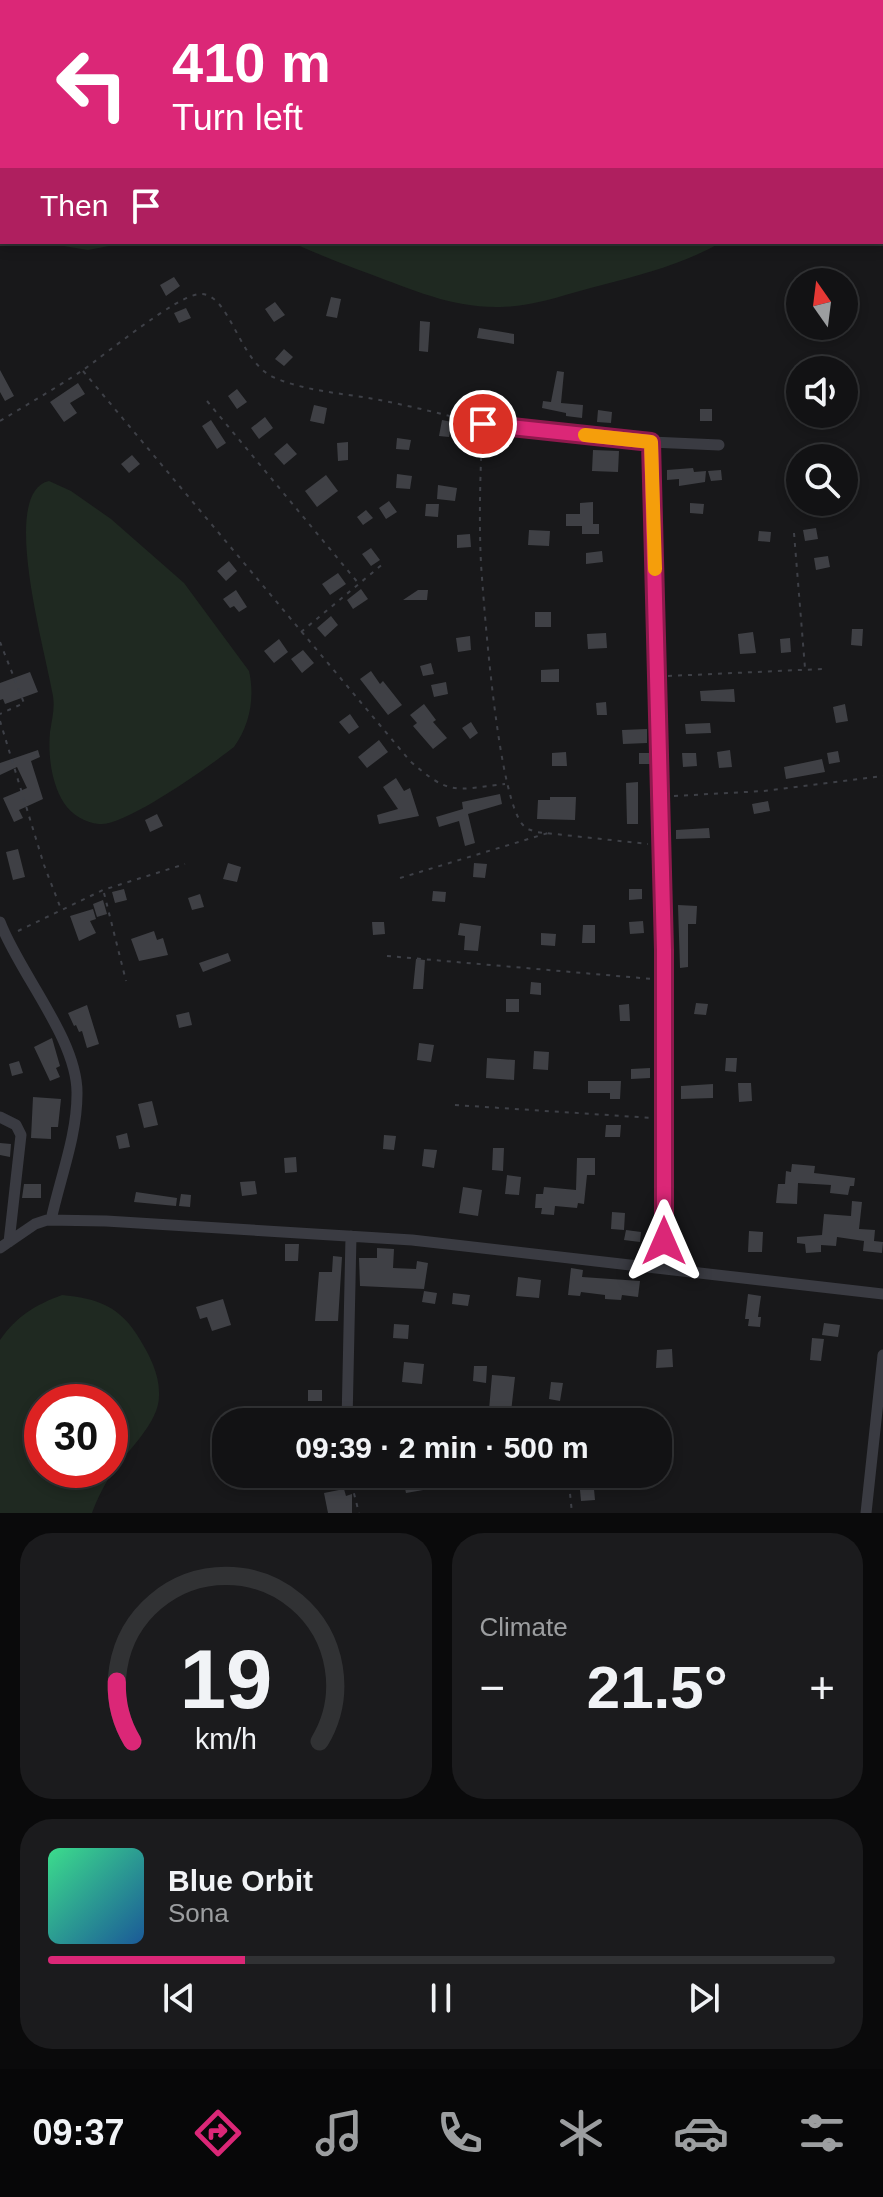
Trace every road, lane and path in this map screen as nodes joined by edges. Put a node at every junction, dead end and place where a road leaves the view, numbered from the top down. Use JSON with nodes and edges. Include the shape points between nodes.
{"nodes":[{"id":1,"x":82,"y":371,"type":"junction"},
{"id":2,"x":207,"y":401,"type":"dead end"},
{"id":3,"x":0,"y":421,"type":"edge"},
{"id":4,"x":483,"y":424,"type":"junction"},
{"id":5,"x":651,"y":442,"type":"junction"},
{"id":6,"x":719,"y":445,"type":"dead end"},
{"id":7,"x":794,"y":533,"type":"dead end"},
{"id":8,"x":384,"y":563,"type":"dead end"},
{"id":9,"x":359,"y":584,"type":"junction"},
{"id":10,"x":300,"y":633,"type":"junction"},
{"id":11,"x":0,"y":642,"type":"edge"},
{"id":12,"x":805,"y":669,"type":"junction"},
{"id":13,"x":822,"y":669,"type":"dead end"},
{"id":14,"x":659,"y":676,"type":"junction"},
{"id":15,"x":0,"y":714,"type":"edge"},
{"id":16,"x":0,"y":721,"type":"edge"},
{"id":17,"x":883,"y":776,"type":"edge"},
{"id":18,"x":506,"y":784,"type":"junction"},
{"id":19,"x":661,"y":797,"type":"junction"},
{"id":20,"x":551,"y":833,"type":"junction"},
{"id":21,"x":662,"y":846,"type":"junction"},
{"id":22,"x":185,"y":864,"type":"dead end"},
{"id":23,"x":400,"y":878,"type":"dead end"},
{"id":24,"x":103,"y":890,"type":"junction"},
{"id":25,"x":61,"y":909,"type":"junction"},
{"id":26,"x":0,"y":922,"type":"edge"},
{"id":27,"x":6,"y":937,"type":"junction"},
{"id":28,"x":387,"y":956,"type":"dead end"},
{"id":29,"x":664,"y":980,"type":"junction"},
{"id":30,"x":126,"y":981,"type":"dead end"},
{"id":31,"x":455,"y":1105,"type":"dead end"},
{"id":32,"x":0,"y":1117,"type":"edge"},
{"id":33,"x":664,"y":1119,"type":"junction"},
{"id":34,"x":51,"y":1220,"type":"junction"},
{"id":35,"x":351,"y":1236,"type":"junction"},
{"id":36,"x":4,"y":1245,"type":"edge"},
{"id":37,"x":664,"y":1268,"type":"junction"},
{"id":38,"x":883,"y":1294,"type":"edge"},
{"id":39,"x":883,"y":1355,"type":"edge"},
{"id":40,"x":347,"y":1408,"type":"edge"},
{"id":41,"x":353,"y":1488,"type":"edge"},
{"id":42,"x":569,"y":1488,"type":"edge"},
{"id":43,"x":359,"y":1513,"type":"edge"},
{"id":44,"x":572,"y":1513,"type":"edge"},
{"id":45,"x":866,"y":1513,"type":"edge"}],
"edges":[{"from":1,"to":3,"type":"path"},
{"from":1,"to":4,"type":"path","via":[[171,307],[202,294],[217,300],[254,363],[272,376]]},
{"from":1,"to":10,"type":"path"},
{"from":2,"to":9,"type":"path"},
{"from":4,"to":5,"type":"street"},
{"from":4,"to":18,"type":"path","via":[[481,564]]},
{"from":5,"to":6,"type":"street"},
{"from":5,"to":14,"type":"street"},
{"from":7,"to":12,"type":"path"},
{"from":8,"to":9,"type":"path"},
{"from":9,"to":10,"type":"path"},
{"from":10,"to":18,"type":"path","via":[[432,780],[447,788]]},
{"from":11,"to":15,"type":"path","via":[[24,703]]},
{"from":12,"to":13,"type":"path"},
{"from":12,"to":14,"type":"path"},
{"from":14,"to":19,"type":"street"},
{"from":16,"to":25,"type":"path"},
{"from":17,"to":19,"type":"path"},
{"from":18,"to":20,"type":"path","via":[[525,827]]},
{"from":19,"to":21,"type":"street"},
{"from":20,"to":21,"type":"path"},
{"from":20,"to":23,"type":"path"},
{"from":21,"to":29,"type":"street"},
{"from":22,"to":24,"type":"path"},
{"from":24,"to":25,"type":"path"},
{"from":24,"to":30,"type":"path"},
{"from":25,"to":27,"type":"path"},
{"from":26,"to":27,"type":"street"},
{"from":27,"to":34,"type":"street","via":[[66,1048],[76,1081],[74,1128]]},
{"from":28,"to":29,"type":"path"},
{"from":29,"to":33,"type":"street"},
{"from":31,"to":33,"type":"path"},
{"from":32,"to":36,"type":"street","via":[[16,1125],[21,1135]]},
{"from":33,"to":37,"type":"street"},
{"from":34,"to":35,"type":"street"},
{"from":34,"to":36,"type":"street"},
{"from":35,"to":37,"type":"street"},
{"from":35,"to":40,"type":"street"},
{"from":37,"to":38,"type":"street"},
{"from":39,"to":45,"type":"street"},
{"from":41,"to":43,"type":"path"},
{"from":42,"to":44,"type":"path"}]}
